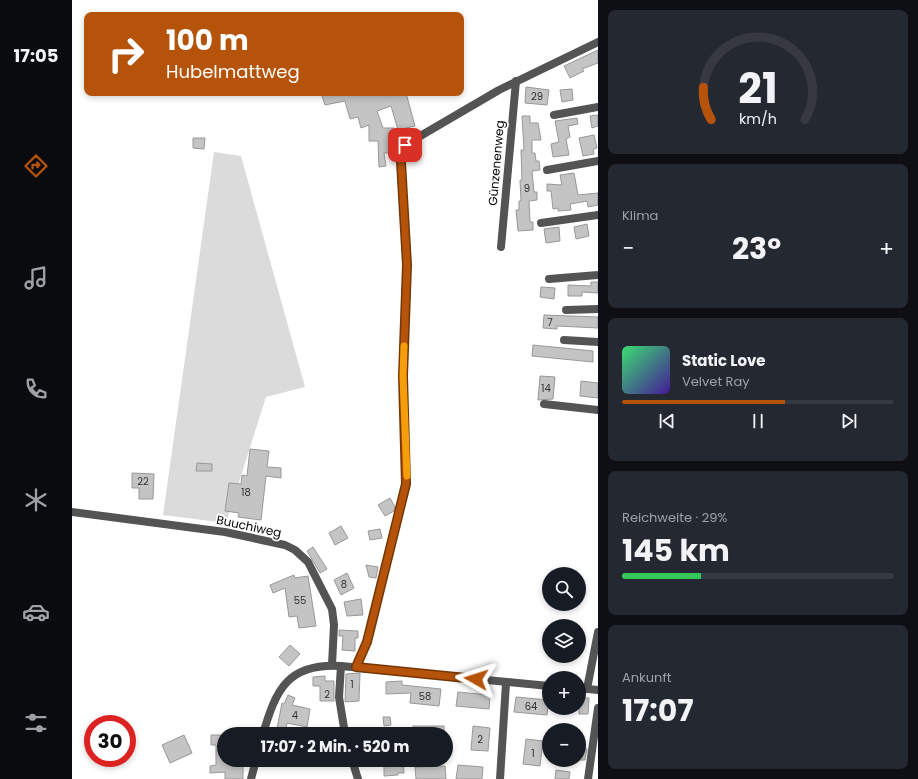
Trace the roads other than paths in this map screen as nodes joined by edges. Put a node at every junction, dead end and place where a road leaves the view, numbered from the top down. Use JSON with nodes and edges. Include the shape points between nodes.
{"nodes":[{"id":1,"x":598,"y":42,"type":"edge"},
{"id":2,"x":516,"y":81,"type":"junction"},
{"id":3,"x":598,"y":107,"type":"edge"},
{"id":4,"x":554,"y":115,"type":"dead end"},
{"id":5,"x":598,"y":161,"type":"edge"},
{"id":6,"x":547,"y":170,"type":"dead end"},
{"id":7,"x":598,"y":214,"type":"edge"},
{"id":8,"x":542,"y":223,"type":"dead end"},
{"id":9,"x":501,"y":247,"type":"dead end"},
{"id":10,"x":598,"y":275,"type":"edge"},
{"id":11,"x":549,"y":280,"type":"dead end"},
{"id":12,"x":598,"y":309,"type":"edge"},
{"id":13,"x":566,"y":310,"type":"dead end"},
{"id":14,"x":564,"y":340,"type":"dead end"},
{"id":15,"x":598,"y":342,"type":"edge"},
{"id":16,"x":544,"y":404,"type":"dead end"},
{"id":17,"x":598,"y":410,"type":"edge"},
{"id":18,"x":72,"y":512,"type":"edge"},
{"id":19,"x":598,"y":632,"type":"edge"},
{"id":20,"x":332,"y":665,"type":"junction"},
{"id":21,"x":341,"y":666,"type":"junction"},
{"id":22,"x":356,"y":667,"type":"junction"},
{"id":23,"x":586,"y":678,"type":"edge"},
{"id":24,"x":506,"y":682,"type":"junction"},
{"id":25,"x":542,"y":685,"type":"edge"},
{"id":26,"x":586,"y":689,"type":"edge"},
{"id":27,"x":598,"y":690,"type":"edge"},
{"id":28,"x":598,"y":708,"type":"edge"},
{"id":29,"x":265,"y":727,"type":"edge"},
{"id":30,"x":344,"y":727,"type":"edge"},
{"id":31,"x":254,"y":767,"type":"edge"},
{"id":32,"x":354,"y":767,"type":"edge"},
{"id":33,"x":251,"y":779,"type":"edge"},
{"id":34,"x":358,"y":779,"type":"edge"},
{"id":35,"x":500,"y":779,"type":"edge"},
{"id":36,"x":588,"y":779,"type":"edge"}],
"edges":[{"from":1,"to":2,"type":"street"},
{"from":2,"to":9,"type":"street","name":"Günzenenweg"},
{"from":2,"to":22,"type":"street","via":[[402,149],[407,265],[403,376],[406,484],[367,642]]},
{"from":3,"to":4,"type":"street"},
{"from":5,"to":6,"type":"street"},
{"from":7,"to":8,"type":"street"},
{"from":10,"to":11,"type":"street"},
{"from":12,"to":13,"type":"street"},
{"from":14,"to":15,"type":"street"},
{"from":16,"to":17,"type":"street"},
{"from":18,"to":20,"type":"street","name":"Buuchiweg","via":[[225,532],[285,545],[295,550],[308,562],[332,609]]},
{"from":19,"to":23,"type":"street"},
{"from":20,"to":21,"type":"street"},
{"from":20,"to":29,"type":"street","via":[[306,668],[290,678],[277,694]]},
{"from":21,"to":22,"type":"street"},
{"from":21,"to":30,"type":"street","via":[[339,697]]},
{"from":22,"to":24,"type":"street"},
{"from":24,"to":25,"type":"street"},
{"from":24,"to":35,"type":"street"},
{"from":26,"to":27,"type":"street"},
{"from":28,"to":36,"type":"street"},
{"from":31,"to":33,"type":"street"},
{"from":32,"to":34,"type":"street"}]}
